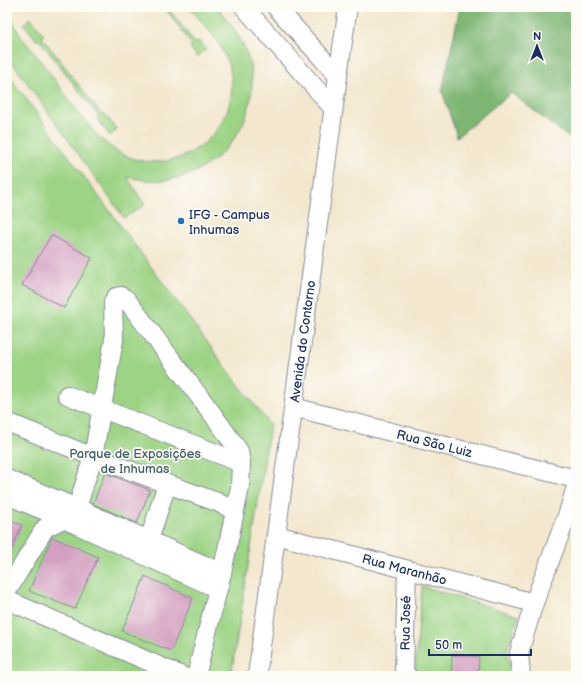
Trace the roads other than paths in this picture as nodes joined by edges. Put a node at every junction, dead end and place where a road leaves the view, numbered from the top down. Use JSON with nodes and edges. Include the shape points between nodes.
{"nodes":[{"id":1,"x":244,"y":7,"type":"edge"},
{"id":2,"x":276,"y":7,"type":"edge"},
{"id":3,"x":348,"y":7,"type":"edge"},
{"id":4,"x":338,"y":76,"type":"junction"},
{"id":5,"x":333,"y":108,"type":"junction"},
{"id":6,"x":67,"y":395,"type":"dead end"},
{"id":7,"x":293,"y":407,"type":"junction"},
{"id":8,"x":102,"y":408,"type":"junction"},
{"id":9,"x":7,"y":422,"type":"edge"},
{"id":10,"x":93,"y":457,"type":"junction"},
{"id":11,"x":241,"y":463,"type":"junction"},
{"id":12,"x":576,"y":478,"type":"edge"},
{"id":13,"x":7,"y":479,"type":"edge"},
{"id":14,"x":167,"y":484,"type":"junction"},
{"id":15,"x":576,"y":487,"type":"edge"},
{"id":16,"x":7,"y":495,"type":"edge"},
{"id":17,"x":236,"y":511,"type":"junction"},
{"id":18,"x":71,"y":514,"type":"junction"},
{"id":19,"x":572,"y":515,"type":"edge"},
{"id":20,"x":276,"y":535,"type":"junction"},
{"id":21,"x":149,"y":540,"type":"junction"},
{"id":22,"x":407,"y":570,"type":"junction"},
{"id":23,"x":220,"y":581,"type":"junction"},
{"id":24,"x":7,"y":591,"type":"edge"},
{"id":25,"x":7,"y":600,"type":"edge"},
{"id":26,"x":534,"y":603,"type":"junction"},
{"id":27,"x":182,"y":676,"type":"edge"},
{"id":28,"x":196,"y":676,"type":"edge"},
{"id":29,"x":257,"y":676,"type":"edge"},
{"id":30,"x":408,"y":676,"type":"edge"},
{"id":31,"x":521,"y":676,"type":"edge"}],
"edges":[{"from":1,"to":5,"type":"street"},
{"from":2,"to":4,"type":"street"},
{"from":3,"to":4,"type":"street","name":"Avenida do Contorno"},
{"from":4,"to":5,"type":"street","name":"Avenida do Contorno"},
{"from":5,"to":7,"type":"street","name":"Avenida do Contorno"},
{"from":6,"to":8,"type":"street"},
{"from":7,"to":12,"type":"street","name":"Rua São Luiz"},
{"from":7,"to":20,"type":"street","name":"Avenida do Contorno"},
{"from":8,"to":10,"type":"street"},
{"from":8,"to":11,"type":"street"},
{"from":8,"to":11,"type":"street","via":[[114,340],[113,302],[116,297],[121,296],[126,299],[216,419],[238,451]]},
{"from":9,"to":10,"type":"street"},
{"from":10,"to":14,"type":"street"},
{"from":10,"to":18,"type":"street"},
{"from":11,"to":17,"type":"street"},
{"from":13,"to":18,"type":"street"},
{"from":14,"to":17,"type":"street"},
{"from":14,"to":21,"type":"street"},
{"from":15,"to":19,"type":"street"},
{"from":16,"to":18,"type":"street"},
{"from":17,"to":23,"type":"street"},
{"from":18,"to":21,"type":"street"},
{"from":18,"to":23,"type":"street"},
{"from":18,"to":24,"type":"street","via":[[45,528]]},
{"from":19,"to":26,"type":"street"},
{"from":20,"to":22,"type":"street","name":"Rua Maranhão"},
{"from":20,"to":29,"type":"street","name":"Avenida do Contorno"},
{"from":21,"to":23,"type":"street"},
{"from":22,"to":26,"type":"street","name":"Rua Maranhão"},
{"from":22,"to":30,"type":"street","name":"Rua José","via":[[404,670]]},
{"from":23,"to":28,"type":"street"},
{"from":25,"to":27,"type":"street"},
{"from":26,"to":31,"type":"street","via":[[519,653]]}]}
